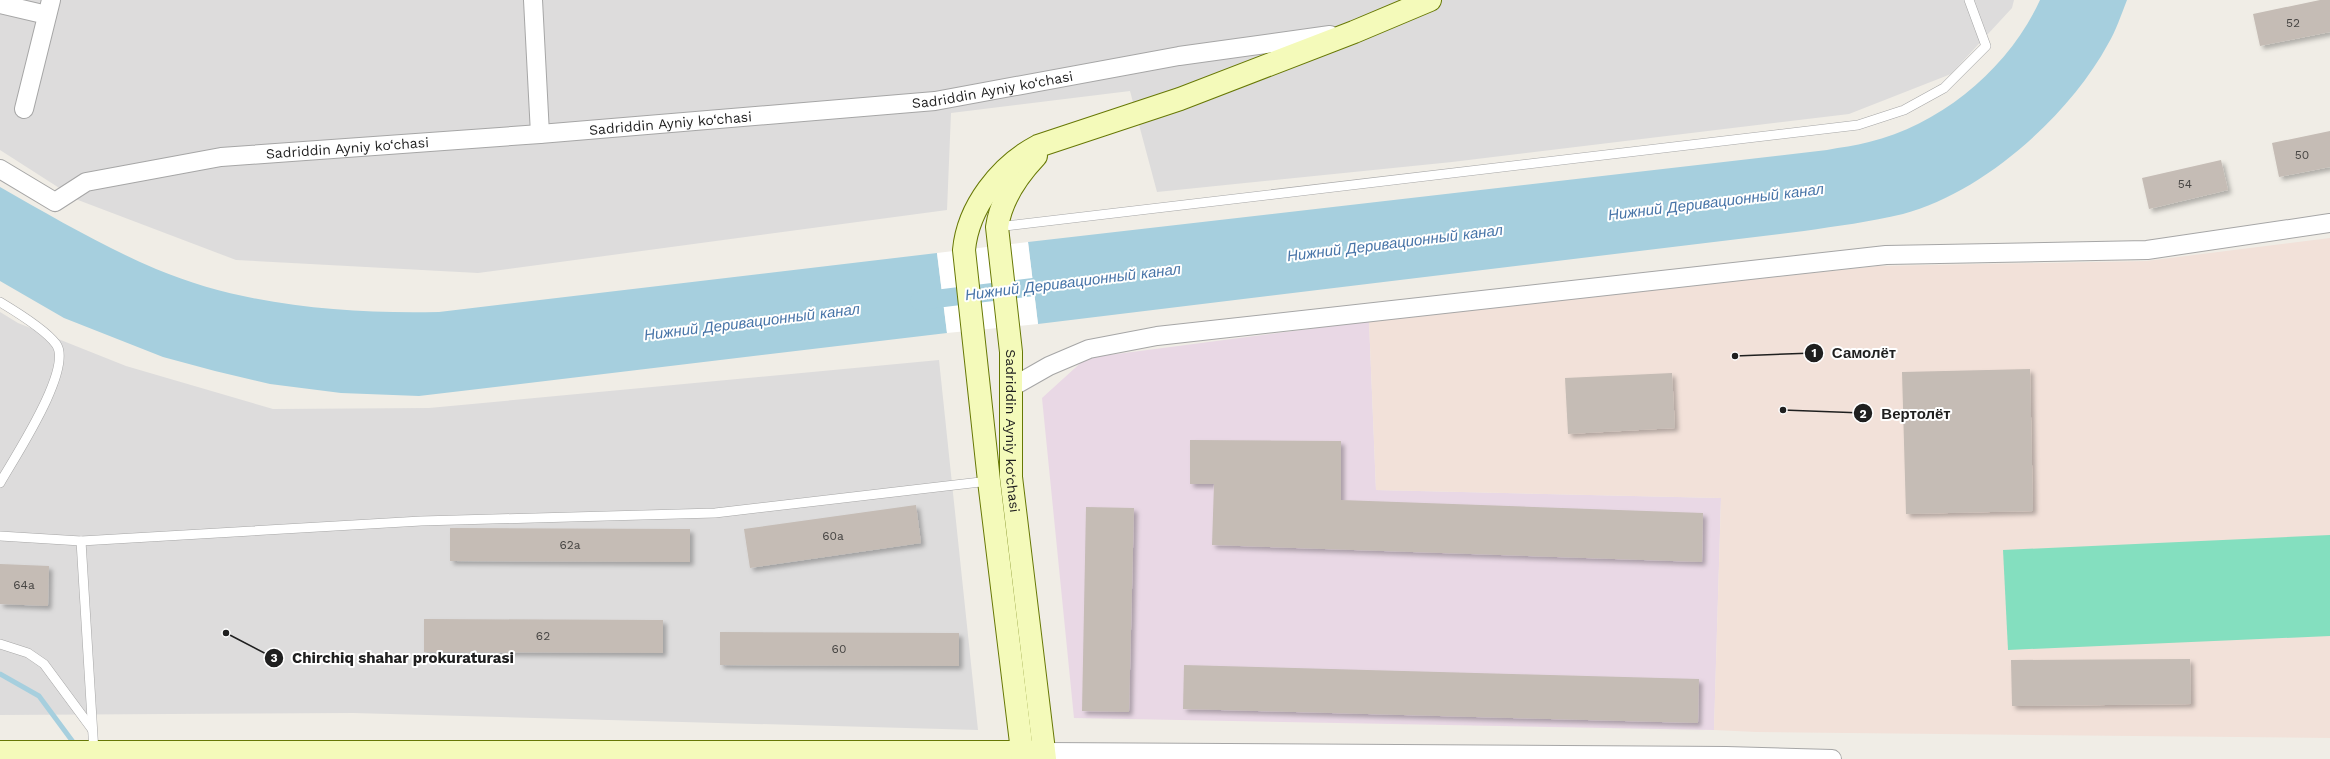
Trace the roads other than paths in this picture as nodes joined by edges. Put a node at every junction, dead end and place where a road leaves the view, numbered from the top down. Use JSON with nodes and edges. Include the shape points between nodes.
{"nodes":[{"id":1,"x":533,"y":0,"type":"edge"},
{"id":2,"x":1430,"y":0,"type":"edge"},
{"id":3,"x":1969,"y":0,"type":"edge"},
{"id":4,"x":0,"y":4,"type":"edge"},
{"id":5,"x":1401,"y":6,"type":"edge"},
{"id":6,"x":49,"y":8,"type":"edge"},
{"id":7,"x":1354,"y":32,"type":"junction"},
{"id":8,"x":24,"y":109,"type":"dead end"},
{"id":9,"x":540,"y":134,"type":"junction"},
{"id":10,"x":1073,"y":134,"type":"junction"},
{"id":11,"x":0,"y":169,"type":"edge"},
{"id":12,"x":2330,"y":223,"type":"edge"},
{"id":13,"x":998,"y":236,"type":"junction"},
{"id":14,"x":0,"y":302,"type":"edge"},
{"id":15,"x":1012,"y":387,"type":"junction"},
{"id":16,"x":989,"y":481,"type":"junction"},
{"id":17,"x":0,"y":483,"type":"edge"},
{"id":18,"x":0,"y":536,"type":"edge"},
{"id":19,"x":81,"y":541,"type":"junction"},
{"id":20,"x":0,"y":644,"type":"edge"},
{"id":21,"x":92,"y":729,"type":"junction"},
{"id":22,"x":0,"y":752,"type":"edge"},
{"id":23,"x":94,"y":752,"type":"junction"},
{"id":24,"x":53,"y":754,"type":"edge"},
{"id":25,"x":1022,"y":755,"type":"edge"},
{"id":26,"x":1044,"y":756,"type":"edge"},
{"id":27,"x":1726,"y":758,"type":"edge"},
{"id":28,"x":1832,"y":759,"type":"edge"}],
"edges":[{"from":1,"to":9,"type":"street"},
{"from":2,"to":5,"type":"main road","name":"Sadriddin Ayniy ko‘chasi"},
{"from":3,"to":13,"type":"lane","via":[[1986,46],[1944,88],[1904,110],[1858,125]]},
{"from":4,"to":6,"type":"street"},
{"from":5,"to":7,"type":"main road","name":"Sadriddin Ayniy ko‘chasi"},
{"from":6,"to":8,"type":"street"},
{"from":7,"to":9,"type":"street","name":"Sadriddin Ayniy ko‘chasi","via":[[1179,56],[935,101]]},
{"from":7,"to":10,"type":"main road","name":"Sadriddin Ayniy ko‘chasi","via":[[1180,99]]},
{"from":9,"to":11,"type":"street","name":"Sadriddin Ayniy ko‘chasi","via":[[221,157],[86,182],[55,202]]},
{"from":10,"to":13,"type":"main road","name":"Sadriddin Ayniy ko‘chasi","via":[[1055,142],[1031,162],[1007,198],[999,217]]},
{"from":10,"to":16,"type":"main road","name":"Sadriddin Ayniy ko‘chasi","via":[[1029,151],[998,179],[986,193],[966,232],[964,250]]},
{"from":12,"to":15,"type":"street","via":[[2147,250],[1886,255],[1158,336],[1089,349],[1049,366]]},
{"from":13,"to":15,"type":"main road","name":"Sadriddin Ayniy ko‘chasi","via":[[1011,352]]},
{"from":14,"to":17,"type":"lane","via":[[23,316],[56,344],[61,356],[48,399]]},
{"from":15,"to":26,"type":"main road","name":"Sadriddin Ayniy ko‘chasi","via":[[1011,477]]},
{"from":16,"to":19,"type":"lane","via":[[715,513],[421,522]]},
{"from":16,"to":25,"type":"main road","name":"Sadriddin Ayniy ko‘chasi"},
{"from":18,"to":19,"type":"lane"},
{"from":19,"to":21,"type":"lane"},
{"from":20,"to":21,"type":"lane","via":[[28,653],[44,664]]},
{"from":21,"to":23,"type":"lane"},
{"from":22,"to":24,"type":"main road"},
{"from":23,"to":24,"type":"main road"},
{"from":23,"to":25,"type":"main road"},
{"from":25,"to":26,"type":"main road"},
{"from":26,"to":27,"type":"street"},
{"from":27,"to":28,"type":"street"}]}
